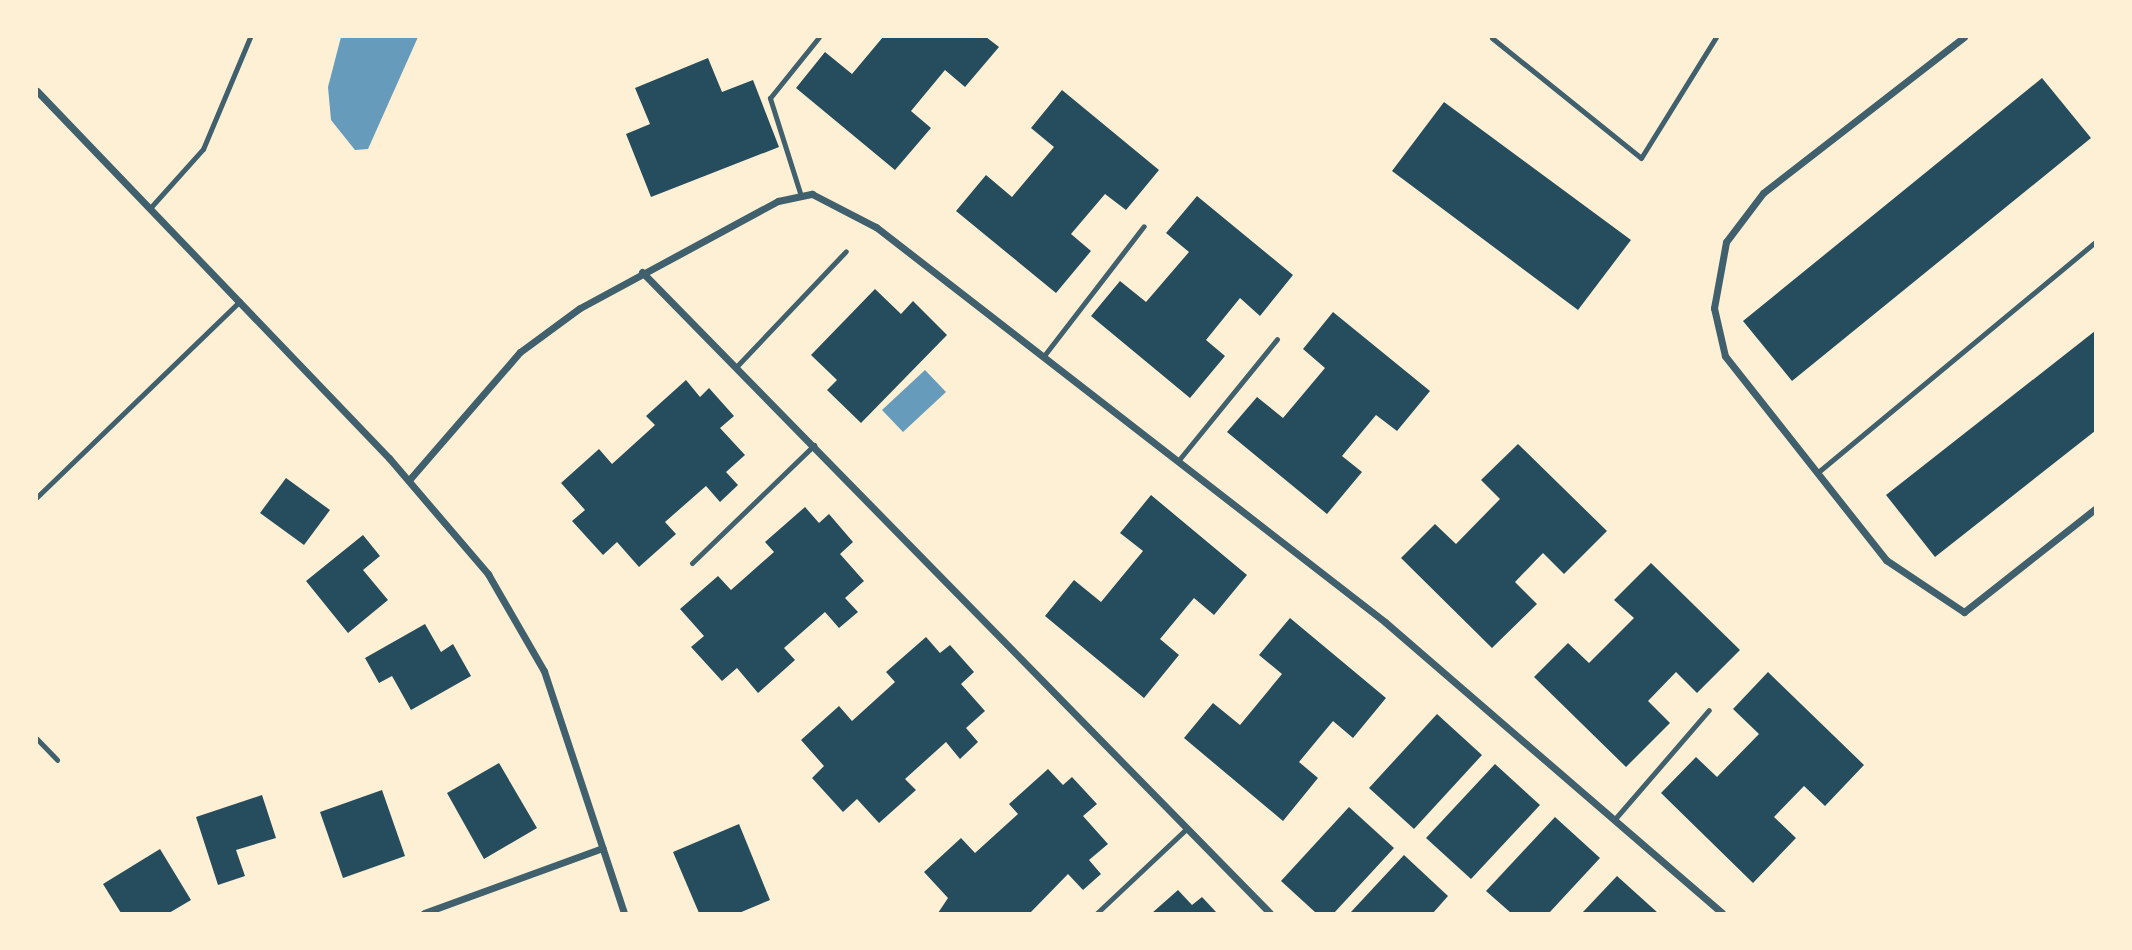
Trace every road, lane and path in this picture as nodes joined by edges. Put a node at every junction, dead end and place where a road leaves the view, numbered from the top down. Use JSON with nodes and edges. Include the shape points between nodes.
{"nodes":[{"id":1,"x":250,"y":37,"type":"edge"},
{"id":2,"x":819,"y":37,"type":"edge"},
{"id":3,"x":1716,"y":37,"type":"edge"},
{"id":4,"x":1964,"y":37,"type":"edge"},
{"id":5,"x":1492,"y":38,"type":"edge"},
{"id":6,"x":37,"y":94,"type":"edge"},
{"id":7,"x":801,"y":196,"type":"junction"},
{"id":8,"x":151,"y":207,"type":"junction"},
{"id":9,"x":1144,"y":226,"type":"dead end"},
{"id":10,"x":2095,"y":242,"type":"edge"},
{"id":11,"x":846,"y":251,"type":"dead end"},
{"id":12,"x":642,"y":272,"type":"junction"},
{"id":13,"x":240,"y":301,"type":"junction"},
{"id":14,"x":1277,"y":339,"type":"dead end"},
{"id":15,"x":1044,"y":357,"type":"junction"},
{"id":16,"x":737,"y":366,"type":"junction"},
{"id":17,"x":814,"y":445,"type":"junction"},
{"id":18,"x":1178,"y":461,"type":"junction"},
{"id":19,"x":1817,"y":472,"type":"junction"},
{"id":20,"x":409,"y":480,"type":"junction"},
{"id":21,"x":37,"y":496,"type":"edge"},
{"id":22,"x":2095,"y":509,"type":"edge"},
{"id":23,"x":692,"y":563,"type":"dead end"},
{"id":24,"x":1709,"y":710,"type":"dead end"},
{"id":25,"x":37,"y":739,"type":"edge"},
{"id":26,"x":57,"y":760,"type":"dead end"},
{"id":27,"x":1614,"y":820,"type":"junction"},
{"id":28,"x":1186,"y":830,"type":"junction"},
{"id":29,"x":603,"y":848,"type":"junction"},
{"id":30,"x":424,"y":913,"type":"edge"},
{"id":31,"x":624,"y":913,"type":"edge"},
{"id":32,"x":1097,"y":913,"type":"edge"},
{"id":33,"x":1270,"y":913,"type":"edge"},
{"id":34,"x":1722,"y":913,"type":"edge"}],
"edges":[{"from":1,"to":8,"type":"lane","via":[[203,149]]},
{"from":2,"to":7,"type":"lane","via":[[770,98]]},
{"from":3,"to":5,"type":"lane","via":[[1641,158]]},
{"from":4,"to":19,"type":"street","via":[[1763,193],[1726,242],[1714,308],[1725,356]]},
{"from":6,"to":8,"type":"street"},
{"from":7,"to":12,"type":"street","via":[[778,201]]},
{"from":7,"to":15,"type":"street","via":[[843,207],[876,227]]},
{"from":8,"to":13,"type":"street"},
{"from":9,"to":15,"type":"lane"},
{"from":10,"to":19,"type":"lane"},
{"from":11,"to":16,"type":"lane"},
{"from":12,"to":16,"type":"street"},
{"from":12,"to":20,"type":"street","via":[[520,352]]},
{"from":13,"to":20,"type":"street"},
{"from":13,"to":21,"type":"lane"},
{"from":14,"to":18,"type":"lane"},
{"from":15,"to":18,"type":"street"},
{"from":16,"to":17,"type":"street"},
{"from":17,"to":23,"type":"lane"},
{"from":17,"to":28,"type":"street"},
{"from":18,"to":27,"type":"street","via":[[1385,622]]},
{"from":19,"to":22,"type":"street","via":[[1886,560],[1964,612]]},
{"from":20,"to":29,"type":"street","via":[[464,540],[528,639],[561,713]]},
{"from":24,"to":27,"type":"lane"},
{"from":25,"to":26,"type":"lane"},
{"from":27,"to":34,"type":"street"},
{"from":28,"to":32,"type":"lane"},
{"from":28,"to":33,"type":"street"},
{"from":29,"to":30,"type":"street"},
{"from":29,"to":31,"type":"street"}]}
